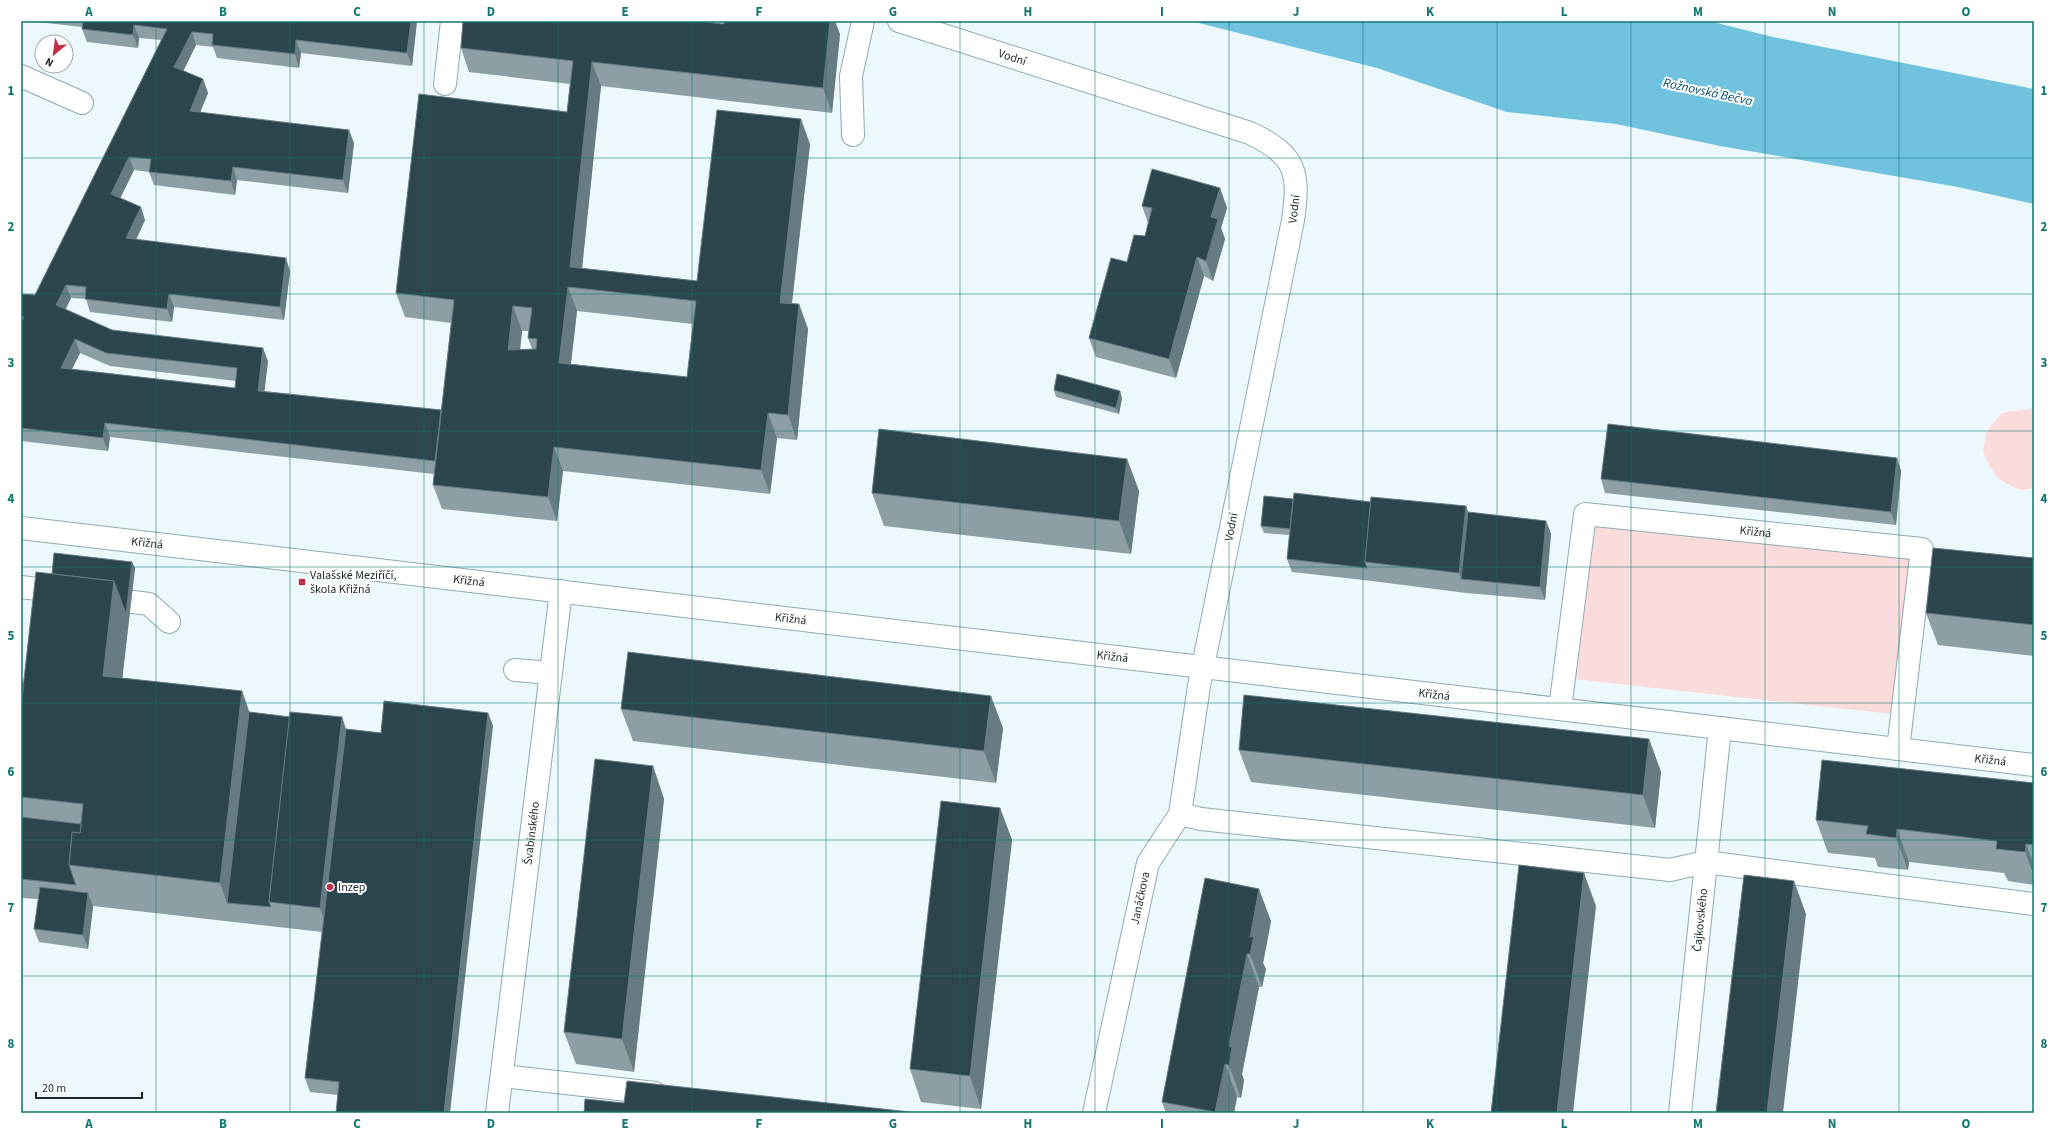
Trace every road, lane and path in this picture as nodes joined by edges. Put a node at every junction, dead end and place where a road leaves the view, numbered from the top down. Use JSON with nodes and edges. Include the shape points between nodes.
{"nodes":[{"id":1,"x":452,"y":21,"type":"edge"},
{"id":2,"x":863,"y":21,"type":"edge"},
{"id":3,"x":900,"y":21,"type":"edge"},
{"id":4,"x":21,"y":76,"type":"edge"},
{"id":5,"x":445,"y":84,"type":"dead end"},
{"id":6,"x":82,"y":103,"type":"dead end"},
{"id":7,"x":853,"y":135,"type":"dead end"},
{"id":8,"x":21,"y":528,"type":"edge"},
{"id":9,"x":21,"y":587,"type":"edge"},
{"id":10,"x":561,"y":591,"type":"junction"},
{"id":11,"x":169,"y":622,"type":"dead end"},
{"id":12,"x":1203,"y":667,"type":"junction"},
{"id":13,"x":515,"y":670,"type":"dead end"},
{"id":14,"x":551,"y":673,"type":"junction"},
{"id":15,"x":1560,"y":709,"type":"junction"},
{"id":16,"x":1720,"y":728,"type":"junction"},
{"id":17,"x":1898,"y":749,"type":"junction"},
{"id":18,"x":2034,"y":765,"type":"edge"},
{"id":19,"x":1180,"y":814,"type":"junction"},
{"id":20,"x":1705,"y":862,"type":"junction"},
{"id":21,"x":2034,"y":904,"type":"edge"},
{"id":22,"x":502,"y":1076,"type":"junction"},
{"id":23,"x":676,"y":1096,"type":"edge"},
{"id":24,"x":497,"y":1113,"type":"edge"},
{"id":25,"x":1094,"y":1113,"type":"edge"},
{"id":26,"x":1680,"y":1113,"type":"edge"}],
"edges":[{"from":1,"to":5,"type":"street"},
{"from":2,"to":7,"type":"street","via":[[851,76]]},
{"from":3,"to":12,"type":"street","name":"Vodní","via":[[1250,132],[1282,152],[1292,166],[1297,183],[1293,220]]},
{"from":4,"to":6,"type":"street"},
{"from":8,"to":10,"type":"street","name":"Křižná"},
{"from":9,"to":11,"type":"street","via":[[149,604]]},
{"from":10,"to":12,"type":"street","name":"Křižná"},
{"from":10,"to":14,"type":"street","name":"Švabinského"},
{"from":12,"to":15,"type":"street","name":"Křižná"},
{"from":12,"to":19,"type":"street","name":"Janáčkova"},
{"from":13,"to":14,"type":"street"},
{"from":14,"to":22,"type":"street","name":"Švabinského"},
{"from":15,"to":16,"type":"street","name":"Křižná"},
{"from":15,"to":17,"type":"street","name":"Křižná","via":[[1585,514],[1922,549]]},
{"from":16,"to":17,"type":"street","name":"Křižná"},
{"from":16,"to":20,"type":"street","name":"Čajkovského"},
{"from":17,"to":18,"type":"street","name":"Křižná"},
{"from":19,"to":20,"type":"street","via":[[1201,819],[1670,870]]},
{"from":19,"to":25,"type":"street","name":"Janáčkova","via":[[1148,863]]},
{"from":20,"to":21,"type":"street"},
{"from":20,"to":26,"type":"street","name":"Čajkovského"},
{"from":22,"to":23,"type":"street"},
{"from":22,"to":24,"type":"street","name":"Švabinského"}]}
